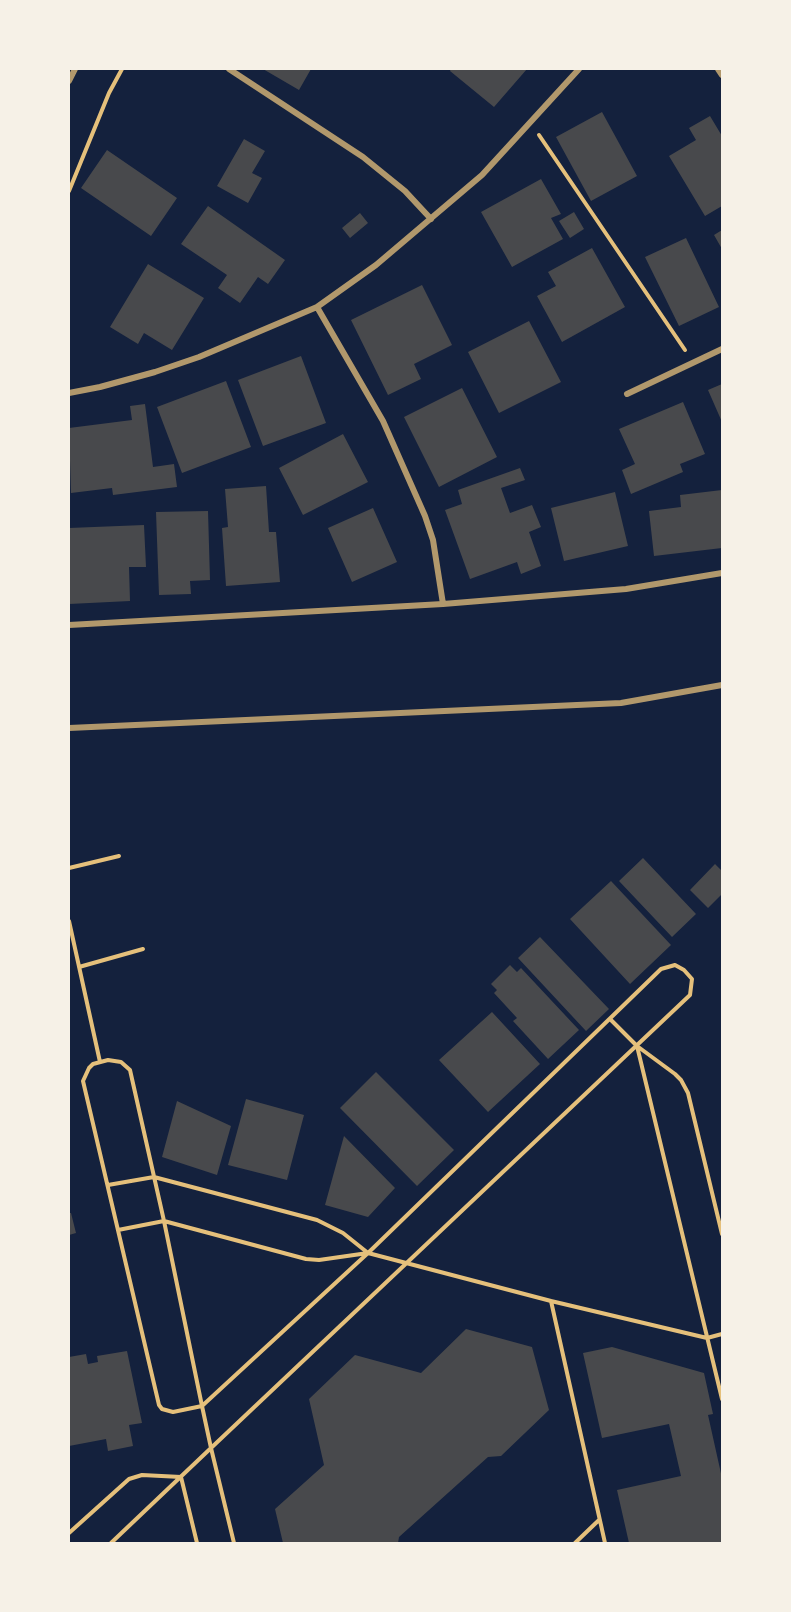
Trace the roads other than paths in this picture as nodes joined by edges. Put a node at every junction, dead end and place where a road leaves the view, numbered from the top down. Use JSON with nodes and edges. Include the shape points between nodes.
{"nodes":[{"id":1,"x":75,"y":69,"type":"edge"},
{"id":2,"x":230,"y":69,"type":"edge"},
{"id":3,"x":579,"y":69,"type":"edge"},
{"id":4,"x":717,"y":69,"type":"edge"},
{"id":5,"x":722,"y":75,"type":"edge"},
{"id":6,"x":69,"y":81,"type":"edge"},
{"id":7,"x":431,"y":219,"type":"junction"},
{"id":8,"x":317,"y":307,"type":"junction"},
{"id":9,"x":722,"y":349,"type":"edge"},
{"id":10,"x":69,"y":393,"type":"edge"},
{"id":11,"x":627,"y":394,"type":"dead end"},
{"id":12,"x":722,"y":573,"type":"edge"},
{"id":13,"x":443,"y":604,"type":"junction"},
{"id":14,"x":69,"y":625,"type":"edge"},
{"id":15,"x":722,"y":686,"type":"edge"},
{"id":16,"x":69,"y":728,"type":"edge"}],
"edges":[{"from":1,"to":6,"type":"street"},
{"from":2,"to":7,"type":"street","via":[[363,157],[405,191]]},
{"from":3,"to":7,"type":"street","via":[[482,175]]},
{"from":4,"to":5,"type":"street"},
{"from":7,"to":8,"type":"street"},
{"from":8,"to":10,"type":"street","via":[[166,369]]},
{"from":8,"to":13,"type":"street","via":[[383,421],[425,516]]},
{"from":9,"to":11,"type":"street"},
{"from":12,"to":13,"type":"street","via":[[626,589]]},
{"from":13,"to":14,"type":"street"},
{"from":15,"to":16,"type":"street","via":[[621,703]]}]}
